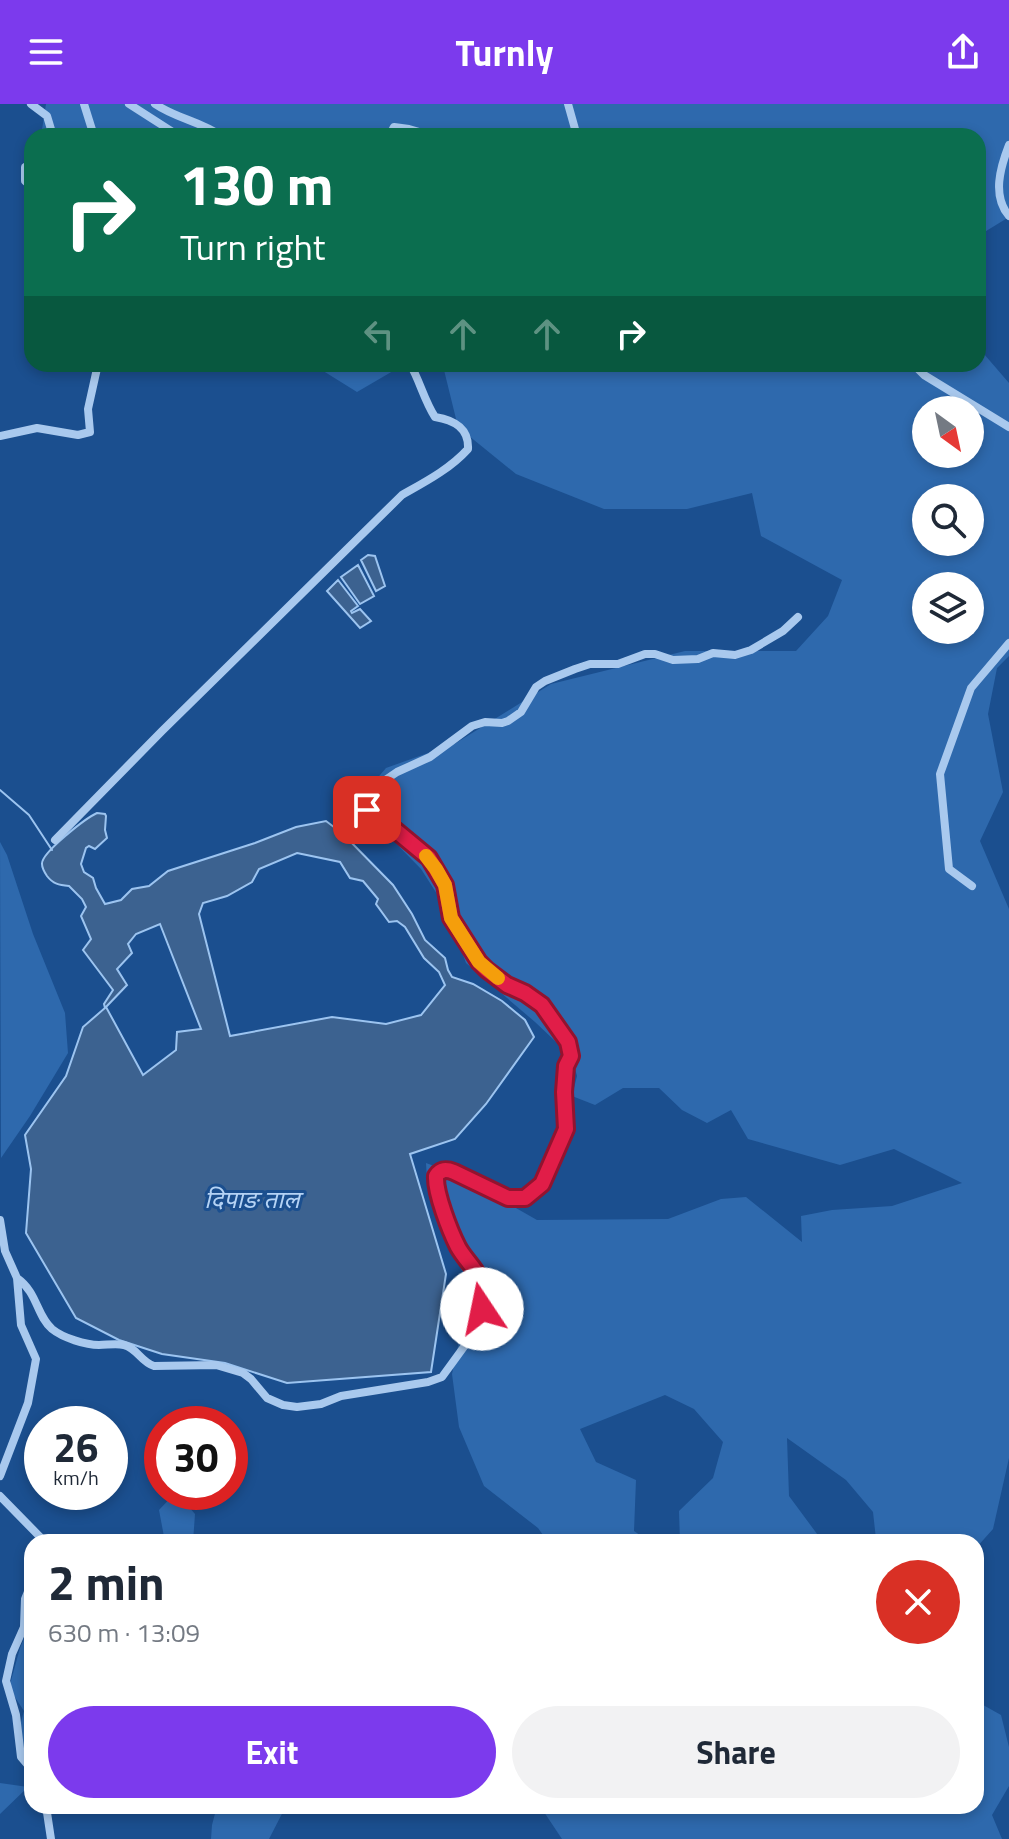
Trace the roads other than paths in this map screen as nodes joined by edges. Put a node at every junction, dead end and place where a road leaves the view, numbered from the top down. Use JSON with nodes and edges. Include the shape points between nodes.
{"nodes":[{"id":1,"x":31,"y":104,"type":"edge"},
{"id":2,"x":84,"y":104,"type":"edge"},
{"id":3,"x":129,"y":104,"type":"edge"},
{"id":4,"x":155,"y":104,"type":"edge"},
{"id":5,"x":568,"y":104,"type":"edge"},
{"id":6,"x":51,"y":128,"type":"edge"},
{"id":7,"x":92,"y":128,"type":"edge"},
{"id":8,"x":166,"y":128,"type":"edge"},
{"id":9,"x":209,"y":128,"type":"edge"},
{"id":10,"x":575,"y":128,"type":"edge"},
{"id":11,"x":1009,"y":145,"type":"edge"},
{"id":12,"x":1009,"y":216,"type":"edge"},
{"id":13,"x":96,"y":372,"type":"edge"},
{"id":14,"x":415,"y":372,"type":"edge"},
{"id":15,"x":921,"y":372,"type":"edge"},
{"id":16,"x":1009,"y":427,"type":"edge"},
{"id":17,"x":0,"y":436,"type":"edge"},
{"id":18,"x":798,"y":617,"type":"dead end"},
{"id":19,"x":1009,"y":643,"type":"edge"},
{"id":20,"x":55,"y":840,"type":"dead end"},
{"id":21,"x":972,"y":886,"type":"dead end"},
{"id":22,"x":0,"y":1220,"type":"edge"},
{"id":23,"x":17,"y":1278,"type":"junction"},
{"id":24,"x":0,"y":1476,"type":"edge"},
{"id":25,"x":0,"y":1496,"type":"edge"},
{"id":26,"x":37,"y":1534,"type":"edge"},
{"id":27,"x":24,"y":1627,"type":"edge"},
{"id":28,"x":24,"y":1761,"type":"edge"},
{"id":29,"x":47,"y":1814,"type":"edge"},
{"id":30,"x":51,"y":1839,"type":"edge"}],
"edges":[{"from":1,"to":6,"type":"street","via":[[47,116]]},
{"from":2,"to":7,"type":"street"},
{"from":3,"to":8,"type":"street"},
{"from":4,"to":9,"type":"street"},
{"from":5,"to":10,"type":"street"},
{"from":11,"to":12,"type":"street","via":[[999,174],[999,201]]},
{"from":13,"to":17,"type":"street","via":[[88,409],[90,432],[37,428]]},
{"from":14,"to":20,"type":"street","via":[[435,417],[460,427],[468,449],[402,495]]},
{"from":15,"to":16,"type":"street"},
{"from":18,"to":23,"type":"street","via":[[742,654],[673,660],[645,654],[618,664],[582,666],[545,681],[514,717],[472,726],[366,797],[370,814],[429,858],[445,885],[451,918],[479,962],[542,1005],[568,1042],[571,1056],[564,1092],[566,1129],[533,1193],[508,1198],[446,1169],[436,1176],[435,1188],[452,1232],[483,1292],[482,1309],[466,1344],[442,1377],[310,1406],[283,1405],[267,1398],[243,1373],[216,1365],[154,1366],[126,1345],[72,1340],[52,1329]]},
{"from":19,"to":21,"type":"street","via":[[971,688],[940,774],[949,869]]},
{"from":22,"to":23,"type":"street"},
{"from":23,"to":24,"type":"street","via":[[21,1325],[36,1359],[28,1403]]},
{"from":25,"to":26,"type":"street"},
{"from":27,"to":28,"type":"street","via":[[6,1681]]},
{"from":29,"to":30,"type":"street"}]}
